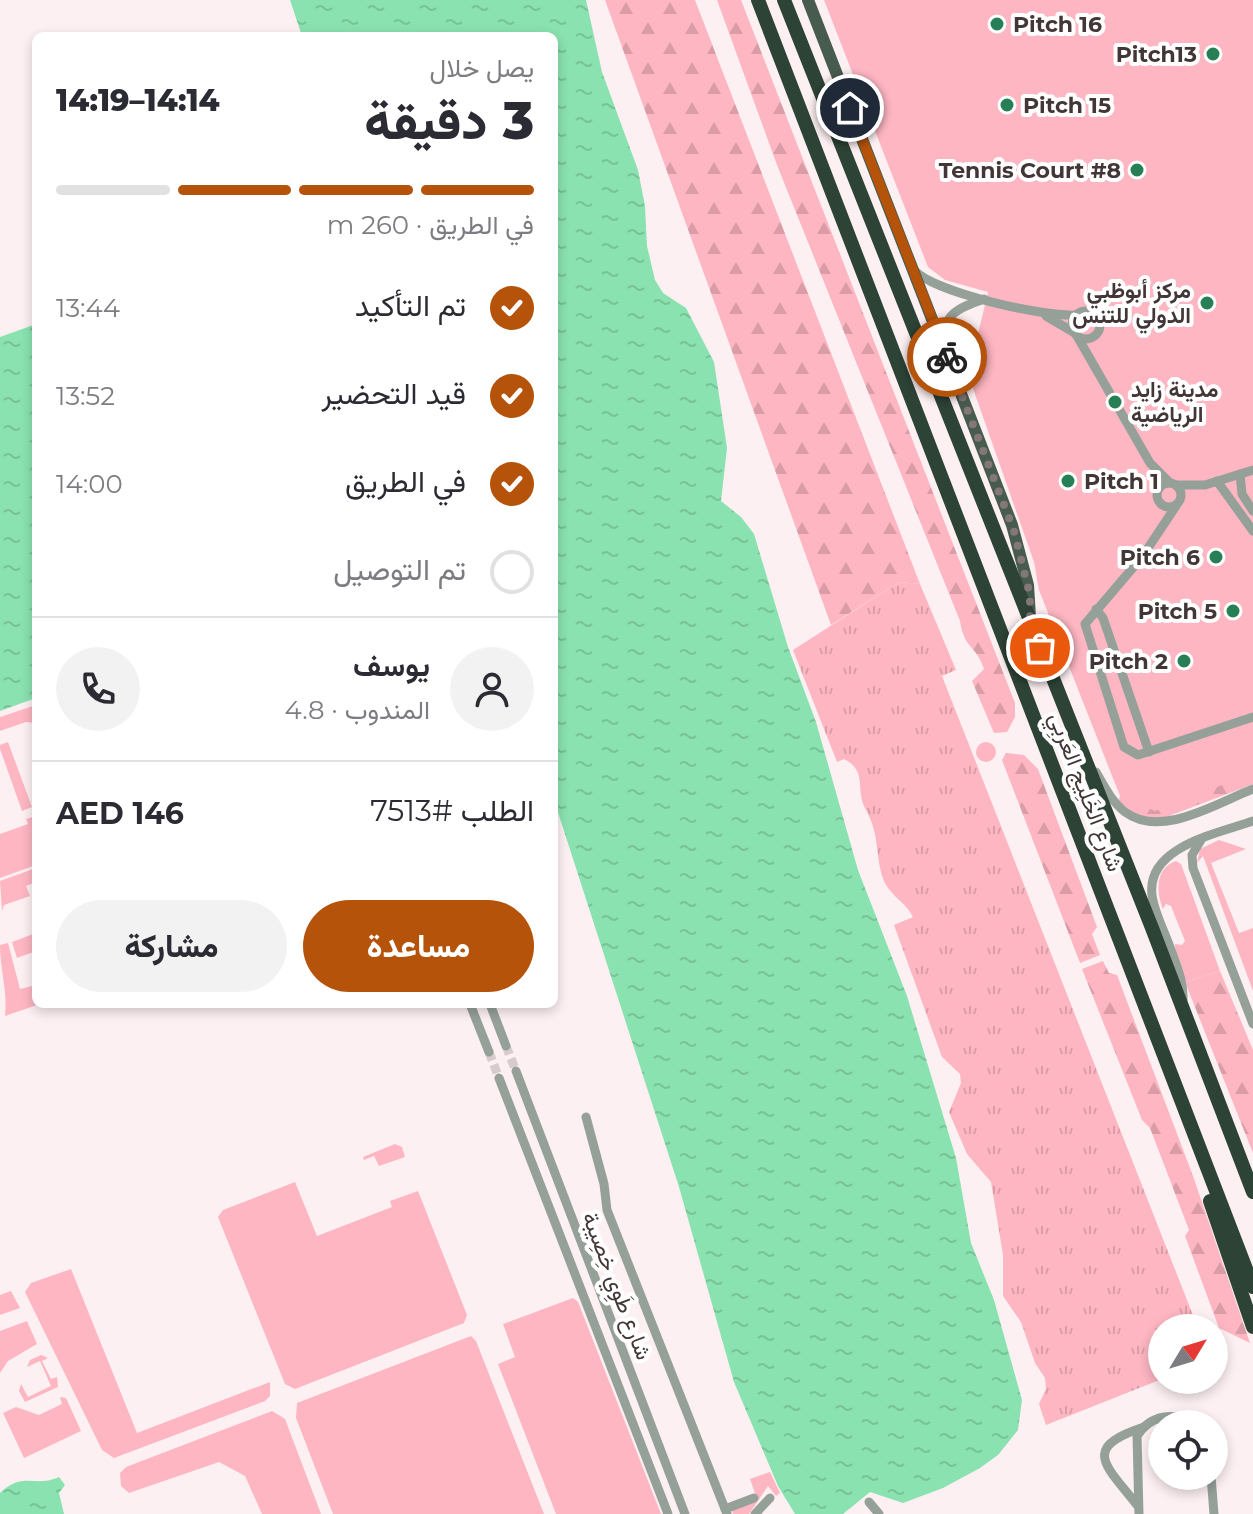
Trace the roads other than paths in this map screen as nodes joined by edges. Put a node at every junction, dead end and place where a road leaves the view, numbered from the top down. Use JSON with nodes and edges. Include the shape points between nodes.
{"nodes":[{"id":1,"x":758,"y":0,"type":"edge"},
{"id":2,"x":784,"y":0,"type":"edge"},
{"id":3,"x":808,"y":0,"type":"edge"},
{"id":4,"x":912,"y":268,"type":"junction"},
{"id":5,"x":984,"y":299,"type":"junction"},
{"id":6,"x":1043,"y":315,"type":"junction"},
{"id":7,"x":1076,"y":315,"type":"junction"},
{"id":8,"x":1076,"y":334,"type":"junction"},
{"id":9,"x":1094,"y":336,"type":"junction"},
{"id":10,"x":1092,"y":361,"type":"junction"},
{"id":11,"x":955,"y":378,"type":"junction"},
{"id":12,"x":1150,"y":463,"type":"junction"},
{"id":13,"x":1253,"y":470,"type":"edge"},
{"id":14,"x":1240,"y":474,"type":"junction"},
{"id":15,"x":1217,"y":481,"type":"junction"},
{"id":16,"x":1173,"y":484,"type":"junction"},
{"id":17,"x":1205,"y":485,"type":"junction"},
{"id":18,"x":1158,"y":497,"type":"junction"},
{"id":19,"x":1178,"y":504,"type":"junction"},
{"id":20,"x":1253,"y":511,"type":"edge"},
{"id":21,"x":1158,"y":529,"type":"junction"},
{"id":22,"x":1253,"y":531,"type":"edge"},
{"id":23,"x":1096,"y":609,"type":"junction"},
{"id":24,"x":1030,"y":624,"type":"junction"},
{"id":25,"x":1253,"y":717,"type":"edge"},
{"id":26,"x":1079,"y":746,"type":"junction"},
{"id":27,"x":1149,"y":752,"type":"junction"},
{"id":28,"x":1253,"y":789,"type":"edge"},
{"id":29,"x":1253,"y":821,"type":"edge"},
{"id":30,"x":1201,"y":840,"type":"junction"},
{"id":31,"x":1165,"y":859,"type":"junction"},
{"id":32,"x":1193,"y":868,"type":"junction"},
{"id":33,"x":1183,"y":1007,"type":"junction"},
{"id":34,"x":472,"y":1008,"type":"edge"},
{"id":35,"x":492,"y":1008,"type":"edge"},
{"id":36,"x":1253,"y":1024,"type":"edge"},
{"id":37,"x":506,"y":1046,"type":"tunnel mouth"},
{"id":38,"x":489,"y":1052,"type":"tunnel mouth"},
{"id":39,"x":516,"y":1071,"type":"tunnel mouth"},
{"id":40,"x":499,"y":1078,"type":"tunnel mouth"},
{"id":41,"x":520,"y":1083,"type":"junction"},
{"id":42,"x":503,"y":1090,"type":"junction"},
{"id":43,"x":586,"y":1117,"type":"dead end"},
{"id":44,"x":1194,"y":1135,"type":"junction"},
{"id":45,"x":1253,"y":1192,"type":"edge"},
{"id":46,"x":1253,"y":1287,"type":"edge"},
{"id":47,"x":1253,"y":1327,"type":"edge"},
{"id":48,"x":1148,"y":1425,"type":"edge"},
{"id":49,"x":1144,"y":1427,"type":"junction"},
{"id":50,"x":1212,"y":1490,"type":"edge"},
{"id":51,"x":754,"y":1498,"type":"dead end"},
{"id":52,"x":770,"y":1498,"type":"dead end"},
{"id":53,"x":869,"y":1502,"type":"dead end"},
{"id":54,"x":1138,"y":1510,"type":"edge"},
{"id":55,"x":726,"y":1512,"type":"edge"},
{"id":56,"x":668,"y":1514,"type":"edge"},
{"id":57,"x":685,"y":1514,"type":"edge"},
{"id":58,"x":755,"y":1514,"type":"edge"},
{"id":59,"x":879,"y":1514,"type":"edge"},
{"id":60,"x":1214,"y":1514,"type":"edge"}],
"edges":[{"from":1,"to":44,"type":"highway","name":"شارع الخَلِيج العَربِي"},
{"from":2,"to":24,"type":"highway","name":"شارع الخَلِيج العَربِي"},
{"from":3,"to":4,"type":"main road"},
{"from":4,"to":5,"type":"street","via":[[929,282]]},
{"from":4,"to":11,"type":"main road"},
{"from":5,"to":6,"type":"street"},
{"from":5,"to":11,"type":"street","via":[[958,308],[946,325]]},
{"from":6,"to":7,"type":"street"},
{"from":6,"to":8,"type":"street"},
{"from":7,"to":8,"type":"street"},
{"from":7,"to":9,"type":"street","via":[[1096,315],[1100,328]]},
{"from":8,"to":9,"type":"street"},
{"from":8,"to":10,"type":"street"},
{"from":9,"to":10,"type":"street"},
{"from":10,"to":12,"type":"street"},
{"from":11,"to":24,"type":"main road","via":[[1015,534],[1030,595]]},
{"from":12,"to":16,"type":"street"},
{"from":12,"to":18,"type":"street"},
{"from":13,"to":14,"type":"street"},
{"from":14,"to":15,"type":"street"},
{"from":14,"to":20,"type":"street","via":[[1242,494]]},
{"from":15,"to":17,"type":"street"},
{"from":15,"to":22,"type":"street"},
{"from":16,"to":17,"type":"street"},
{"from":16,"to":18,"type":"street","via":[[1162,485]]},
{"from":16,"to":19,"type":"street","via":[[1182,495]]},
{"from":17,"to":19,"type":"street"},
{"from":18,"to":19,"type":"street","via":[[1167,508]]},
{"from":18,"to":21,"type":"street"},
{"from":19,"to":21,"type":"street"},
{"from":21,"to":23,"type":"street","via":[[1147,551]]},
{"from":23,"to":27,"type":"street"},
{"from":23,"to":27,"type":"street","via":[[1085,630],[1124,747],[1135,755]]},
{"from":24,"to":26,"type":"highway","name":"شارع الخَلِيج العَربِي"},
{"from":25,"to":27,"type":"street"},
{"from":26,"to":28,"type":"street","via":[[1116,804],[1141,821],[1171,821]]},
{"from":26,"to":33,"type":"highway","name":"شارع الخَلِيج العَربِي"},
{"from":29,"to":30,"type":"street"},
{"from":30,"to":31,"type":"street"},
{"from":30,"to":32,"type":"street","via":[[1193,851]]},
{"from":31,"to":32,"type":"street","via":[[1180,859]]},
{"from":31,"to":33,"type":"street","via":[[1154,877],[1152,898],[1180,975]]},
{"from":32,"to":36,"type":"street"},
{"from":33,"to":45,"type":"highway","name":"شارع الخَلِيج العَربِي"},
{"from":34,"to":38,"type":"street"},
{"from":35,"to":37,"type":"street"},
{"from":39,"to":41,"type":"street","name":"شارع طَوِي خِصِيبة"},
{"from":40,"to":42,"type":"street","name":"شارع طَوِي خِصِيبة"},
{"from":41,"to":42,"type":"street"},
{"from":41,"to":57,"type":"street","name":"شارع طَوِي خِصِيبة"},
{"from":42,"to":56,"type":"street","name":"شارع طَوِي خِصِيبة"},
{"from":43,"to":55,"type":"street","via":[[607,1210]]},
{"from":44,"to":46,"type":"highway","name":"شارع الخَلِيج العَربِي"},
{"from":44,"to":47,"type":"highway","via":[[1204,1182]]},
{"from":48,"to":49,"type":"street"},
{"from":49,"to":54,"type":"street","via":[[1134,1445]]},
{"from":49,"to":54,"type":"street","via":[[1113,1438],[1105,1450],[1107,1464]]},
{"from":50,"to":60,"type":"street"},
{"from":51,"to":55,"type":"street"},
{"from":52,"to":58,"type":"street"},
{"from":53,"to":59,"type":"street"}]}
